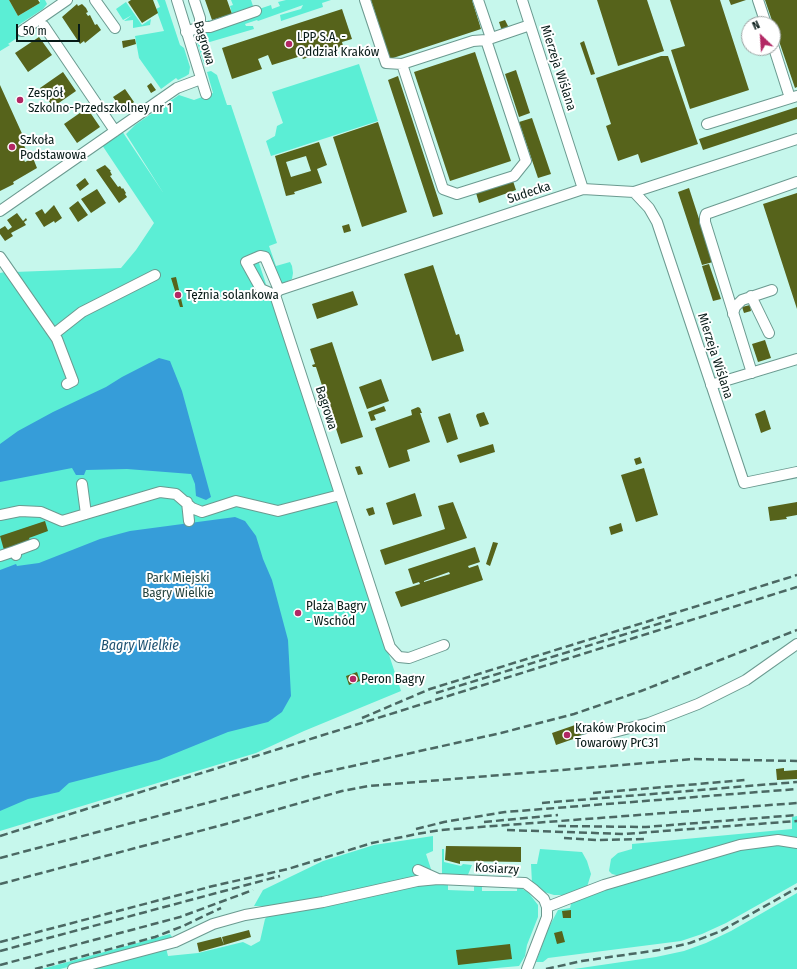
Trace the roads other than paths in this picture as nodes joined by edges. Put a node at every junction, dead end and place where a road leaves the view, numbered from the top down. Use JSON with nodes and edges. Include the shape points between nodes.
{"nodes":[{"id":1,"x":67,"y":0,"type":"edge"},
{"id":2,"x":95,"y":0,"type":"edge"},
{"id":3,"x":176,"y":0,"type":"edge"},
{"id":4,"x":194,"y":0,"type":"edge"},
{"id":5,"x":365,"y":0,"type":"edge"},
{"id":6,"x":478,"y":0,"type":"edge"},
{"id":7,"x":522,"y":0,"type":"edge"},
{"id":8,"x":758,"y":0,"type":"edge"},
{"id":9,"x":54,"y":4,"type":"edge"},
{"id":10,"x":256,"y":11,"type":"dead end"},
{"id":11,"x":763,"y":16,"type":"edge"},
{"id":12,"x":530,"y":25,"type":"junction"},
{"id":13,"x":44,"y":26,"type":"dead end"},
{"id":14,"x":200,"y":27,"type":"junction"},
{"id":15,"x":115,"y":28,"type":"dead end"},
{"id":16,"x":22,"y":31,"type":"dead end"},
{"id":17,"x":186,"y":32,"type":"junction"},
{"id":18,"x":489,"y":39,"type":"junction"},
{"id":19,"x":777,"y":56,"type":"edge"},
{"id":20,"x":402,"y":64,"type":"junction"},
{"id":21,"x":201,"y":79,"type":"junction"},
{"id":22,"x":206,"y":94,"type":"dead end"},
{"id":23,"x":794,"y":97,"type":"edge"},
{"id":24,"x":707,"y":124,"type":"dead end"},
{"id":25,"x":115,"y":131,"type":"junction"},
{"id":26,"x":797,"y":139,"type":"edge"},
{"id":27,"x":797,"y":182,"type":"edge"},
{"id":28,"x":583,"y":190,"type":"junction"},
{"id":29,"x":634,"y":192,"type":"junction"},
{"id":30,"x":3,"y":205,"type":"edge"},
{"id":31,"x":0,"y":257,"type":"edge"},
{"id":32,"x":155,"y":275,"type":"dead end"},
{"id":33,"x":772,"y":290,"type":"dead end"},
{"id":34,"x":277,"y":293,"type":"joint"},
{"id":35,"x":751,"y":296,"type":"junction"},
{"id":36,"x":733,"y":314,"type":"junction"},
{"id":37,"x":769,"y":333,"type":"dead end"},
{"id":38,"x":54,"y":334,"type":"junction"},
{"id":39,"x":797,"y":359,"type":"edge"},
{"id":40,"x":752,"y":373,"type":"junction"},
{"id":41,"x":67,"y":384,"type":"dead end"},
{"id":42,"x":711,"y":385,"type":"junction"},
{"id":43,"x":797,"y":472,"type":"edge"},
{"id":44,"x":82,"y":484,"type":"dead end"},
{"id":45,"x":340,"y":495,"type":"junction"},
{"id":46,"x":187,"y":502,"type":"junction"},
{"id":47,"x":86,"y":514,"type":"junction"},
{"id":48,"x":0,"y":515,"type":"edge"},
{"id":49,"x":189,"y":521,"type":"dead end"},
{"id":50,"x":34,"y":544,"type":"dead end"},
{"id":51,"x":0,"y":556,"type":"edge"},
{"id":52,"x":797,"y":644,"type":"edge"},
{"id":53,"x":444,"y":645,"type":"dead end"},
{"id":54,"x":583,"y":740,"type":"dead end"},
{"id":55,"x":797,"y":843,"type":"edge"},
{"id":56,"x":418,"y":870,"type":"dead end"},
{"id":57,"x":438,"y":879,"type":"junction"},
{"id":58,"x":547,"y":907,"type":"junction"},
{"id":59,"x":73,"y":969,"type":"edge"},
{"id":60,"x":527,"y":969,"type":"edge"}],
"edges":[{"from":1,"to":9,"type":"street"},
{"from":2,"to":15,"type":"street"},
{"from":3,"to":17,"type":"street","name":"Bagrowa"},
{"from":4,"to":14,"type":"street"},
{"from":5,"to":20,"type":"street","via":[[386,63]]},
{"from":6,"to":18,"type":"street"},
{"from":7,"to":12,"type":"street","name":"Mierzeja Wiślana"},
{"from":8,"to":11,"type":"street"},
{"from":9,"to":16,"type":"street"},
{"from":10,"to":14,"type":"street","via":[[210,27]]},
{"from":12,"to":18,"type":"street"},
{"from":12,"to":28,"type":"street","name":"Mierzeja Wiślana"},
{"from":13,"to":25,"type":"street"},
{"from":14,"to":17,"type":"street"},
{"from":17,"to":21,"type":"street","name":"Bagrowa"},
{"from":18,"to":20,"type":"street","via":[[473,41]]},
{"from":18,"to":20,"type":"street","via":[[526,161],[514,176],[457,194],[443,189]]},
{"from":19,"to":23,"type":"street"},
{"from":21,"to":22,"type":"street","name":"Bagrowa"},
{"from":21,"to":25,"type":"street","via":[[177,88]]},
{"from":23,"to":24,"type":"street"},
{"from":25,"to":30,"type":"street"},
{"from":26,"to":29,"type":"street","name":"Sudecka"},
{"from":27,"to":36,"type":"street","via":[[706,214],[705,222]]},
{"from":28,"to":29,"type":"street","name":"Sudecka"},
{"from":28,"to":34,"type":"street","name":"Sudecka"},
{"from":29,"to":42,"type":"street","name":"Mierzeja Wiślana","via":[[658,222]]},
{"from":31,"to":38,"type":"street"},
{"from":32,"to":38,"type":"street","via":[[82,312]]},
{"from":33,"to":35,"type":"street"},
{"from":34,"to":45,"type":"street","name":"Bagrowa"},
{"from":35,"to":36,"type":"street","via":[[737,303]]},
{"from":35,"to":37,"type":"street"},
{"from":36,"to":40,"type":"street"},
{"from":38,"to":41,"type":"street","via":[[73,381]]},
{"from":39,"to":40,"type":"street"},
{"from":40,"to":42,"type":"street"},
{"from":42,"to":43,"type":"street","name":"Mierzeja Wiślana","via":[[744,483]]},
{"from":44,"to":47,"type":"street"},
{"from":45,"to":46,"type":"street","via":[[278,511],[236,501],[202,512],[192,508]]},
{"from":45,"to":53,"type":"street","name":"Bagrowa","via":[[390,647],[402,658],[414,657]]},
{"from":46,"to":47,"type":"street","via":[[176,494],[160,492]]},
{"from":46,"to":49,"type":"street"},
{"from":47,"to":48,"type":"street","via":[[62,521],[40,512],[20,511]]},
{"from":50,"to":51,"type":"street","via":[[16,553]]},
{"from":52,"to":54,"type":"street","via":[[746,680],[698,704],[650,723]]},
{"from":55,"to":58,"type":"street","via":[[778,840],[740,845],[604,886]]},
{"from":56,"to":57,"type":"street","name":"Kosiarzy"},
{"from":57,"to":58,"type":"street","name":"Kosiarzy","via":[[525,883],[544,899]]},
{"from":57,"to":59,"type":"street","via":[[417,881],[230,919],[196,931],[175,942]]},
{"from":58,"to":60,"type":"street","via":[[547,917]]}]}
